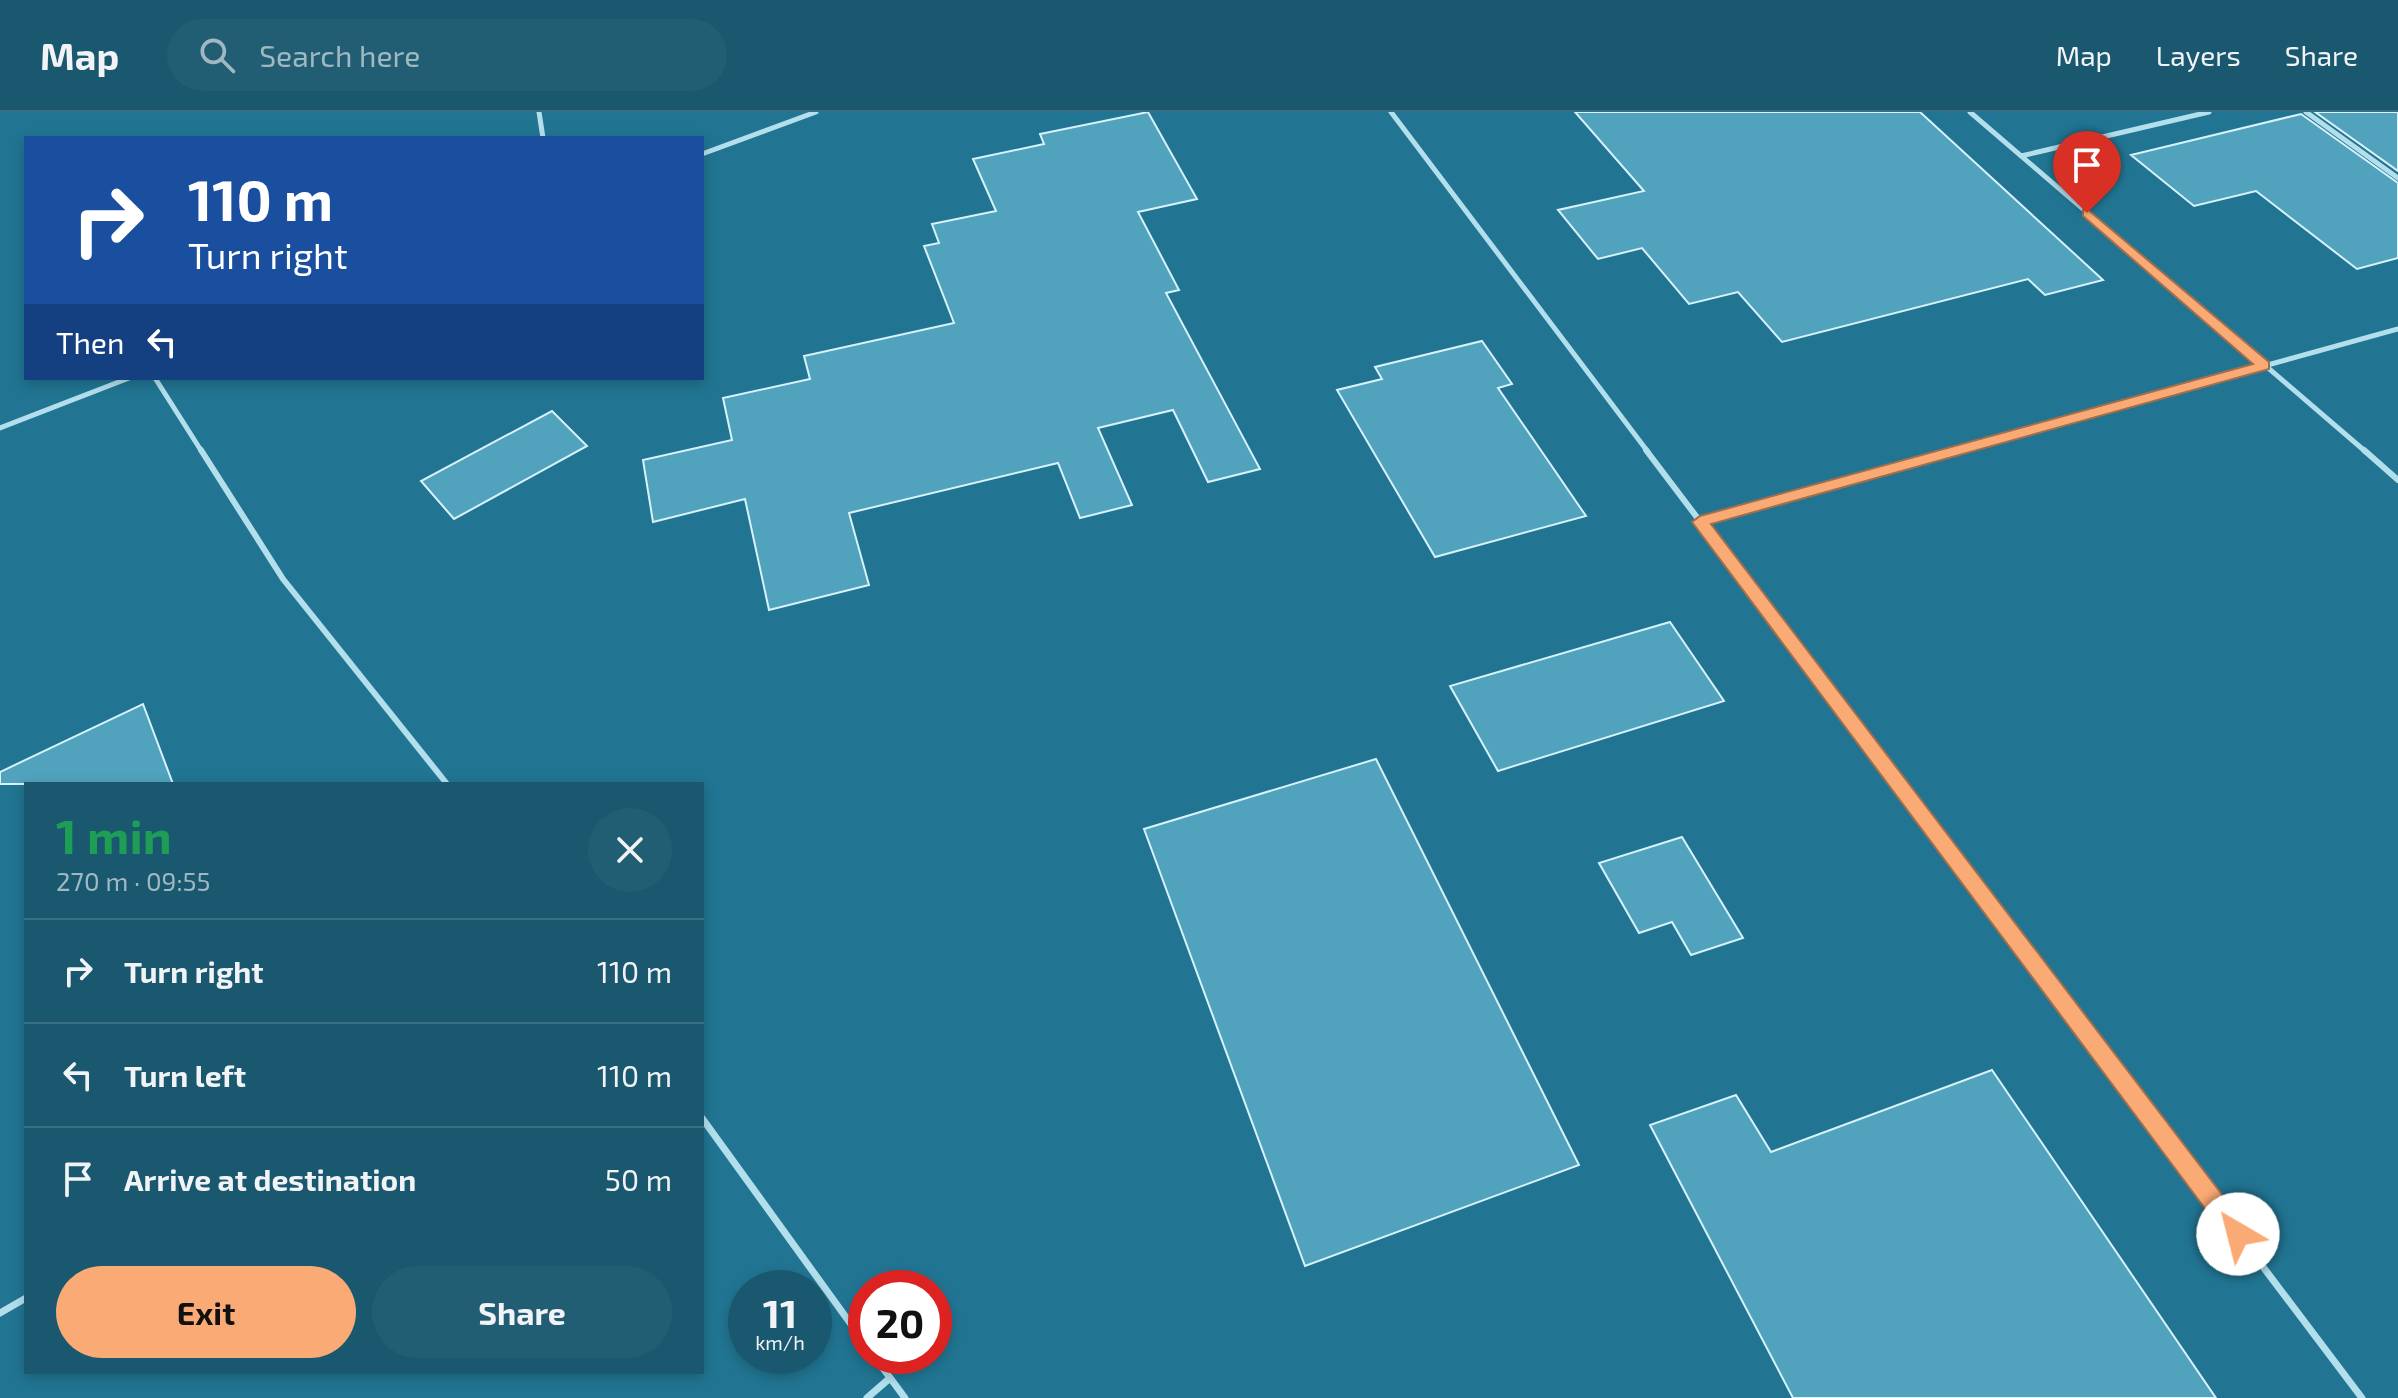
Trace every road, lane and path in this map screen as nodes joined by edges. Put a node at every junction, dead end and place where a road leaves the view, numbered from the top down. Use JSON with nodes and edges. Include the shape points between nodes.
{"nodes":[{"id":1,"x":539,"y":112,"type":"edge"},
{"id":2,"x":816,"y":112,"type":"edge"},
{"id":3,"x":1391,"y":112,"type":"edge"},
{"id":4,"x":1970,"y":112,"type":"edge"},
{"id":5,"x":2209,"y":112,"type":"edge"},
{"id":6,"x":2306,"y":112,"type":"edge"},
{"id":7,"x":543,"y":136,"type":"edge"},
{"id":8,"x":704,"y":153,"type":"edge"},
{"id":9,"x":2021,"y":156,"type":"junction"},
{"id":10,"x":2398,"y":178,"type":"edge"},
{"id":11,"x":2398,"y":329,"type":"edge"},
{"id":12,"x":2264,"y":365,"type":"junction"},
{"id":13,"x":124,"y":380,"type":"edge"},
{"id":14,"x":156,"y":380,"type":"edge"},
{"id":15,"x":0,"y":428,"type":"edge"},
{"id":16,"x":2398,"y":480,"type":"edge"},
{"id":17,"x":1700,"y":522,"type":"junction"},
{"id":18,"x":445,"y":782,"type":"edge"},
{"id":19,"x":704,"y":1121,"type":"edge"},
{"id":20,"x":24,"y":1299,"type":"edge"},
{"id":21,"x":0,"y":1313,"type":"edge"},
{"id":22,"x":848,"y":1320,"type":"edge"},
{"id":23,"x":887,"y":1374,"type":"edge"},
{"id":24,"x":890,"y":1378,"type":"junction"},
{"id":25,"x":867,"y":1398,"type":"edge"},
{"id":26,"x":905,"y":1398,"type":"edge"},
{"id":27,"x":2362,"y":1398,"type":"edge"}],
"edges":[{"from":1,"to":7,"type":"lane"},
{"from":2,"to":8,"type":"lane"},
{"from":3,"to":17,"type":"lane"},
{"from":4,"to":9,"type":"lane"},
{"from":5,"to":9,"type":"lane"},
{"from":6,"to":10,"type":"lane"},
{"from":9,"to":12,"type":"lane"},
{"from":11,"to":12,"type":"lane"},
{"from":12,"to":16,"type":"lane"},
{"from":12,"to":17,"type":"lane"},
{"from":13,"to":15,"type":"lane"},
{"from":14,"to":18,"type":"lane","via":[[283,579]]},
{"from":17,"to":27,"type":"lane"},
{"from":19,"to":22,"type":"lane"},
{"from":20,"to":21,"type":"lane"},
{"from":23,"to":24,"type":"lane"},
{"from":24,"to":25,"type":"lane"},
{"from":24,"to":26,"type":"lane"}]}
